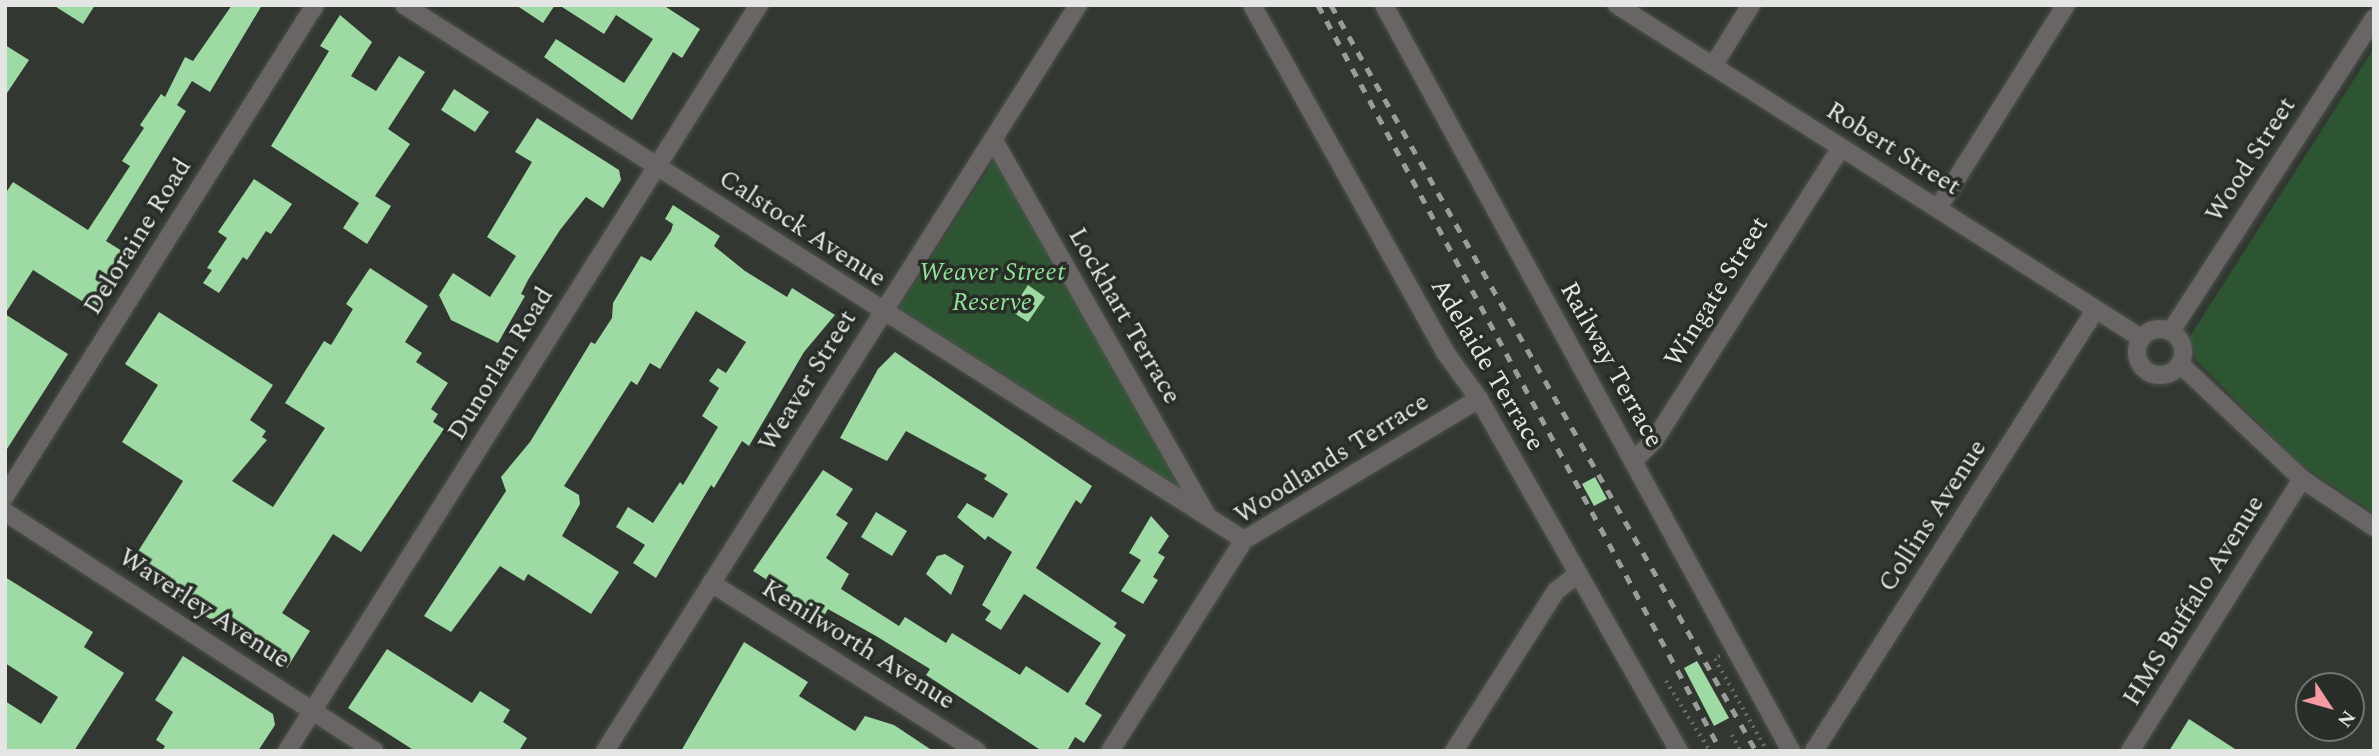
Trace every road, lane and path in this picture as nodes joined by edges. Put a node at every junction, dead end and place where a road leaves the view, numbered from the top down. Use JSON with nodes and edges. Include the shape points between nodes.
{"nodes":[{"id":1,"x":315,"y":5,"type":"edge"},
{"id":2,"x":404,"y":5,"type":"edge"},
{"id":3,"x":759,"y":5,"type":"edge"},
{"id":4,"x":1078,"y":5,"type":"edge"},
{"id":5,"x":1252,"y":5,"type":"edge"},
{"id":6,"x":1384,"y":5,"type":"edge"},
{"id":7,"x":1617,"y":5,"type":"edge"},
{"id":8,"x":1751,"y":5,"type":"edge"},
{"id":9,"x":2066,"y":5,"type":"edge"},
{"id":10,"x":2374,"y":18,"type":"edge"},
{"id":11,"x":1713,"y":66,"type":"junction"},
{"id":12,"x":993,"y":139,"type":"junction"},
{"id":13,"x":1841,"y":147,"type":"junction"},
{"id":14,"x":657,"y":166,"type":"junction"},
{"id":15,"x":1938,"y":208,"type":"junction"},
{"id":16,"x":2096,"y":309,"type":"junction"},
{"id":17,"x":883,"y":312,"type":"junction"},
{"id":18,"x":2172,"y":331,"type":"junction"},
{"id":19,"x":2141,"y":338,"type":"junction"},
{"id":20,"x":2180,"y":364,"type":"junction"},
{"id":21,"x":1479,"y":399,"type":"junction"},
{"id":22,"x":1633,"y":461,"type":"junction"},
{"id":23,"x":2302,"y":480,"type":"junction"},
{"id":24,"x":5,"y":496,"type":"edge"},
{"id":25,"x":5,"y":512,"type":"edge"},
{"id":26,"x":1209,"y":518,"type":"junction"},
{"id":27,"x":2374,"y":527,"type":"edge"},
{"id":28,"x":1244,"y":540,"type":"junction"},
{"id":29,"x":1578,"y":574,"type":"junction"},
{"id":30,"x":711,"y":583,"type":"junction"},
{"id":31,"x":1722,"y":655,"type":"dead end"},
{"id":32,"x":1666,"y":681,"type":"dead end"},
{"id":33,"x":313,"y":711,"type":"junction"},
{"id":34,"x":1732,"y":735,"type":"dead end"},
{"id":35,"x":287,"y":751,"type":"edge"},
{"id":36,"x":374,"y":751,"type":"edge"},
{"id":37,"x":606,"y":751,"type":"edge"},
{"id":38,"x":977,"y":751,"type":"edge"},
{"id":39,"x":1110,"y":751,"type":"edge"},
{"id":40,"x":1454,"y":751,"type":"edge"},
{"id":41,"x":1679,"y":751,"type":"edge"},
{"id":42,"x":1710,"y":751,"type":"edge"},
{"id":43,"x":1741,"y":751,"type":"edge"},
{"id":44,"x":1767,"y":751,"type":"edge"},
{"id":45,"x":1791,"y":751,"type":"edge"},
{"id":46,"x":1814,"y":751,"type":"edge"},
{"id":47,"x":2130,"y":751,"type":"edge"}],
"edges":[{"from":1,"to":24,"type":"street","name":"Deloraine Road"},
{"from":2,"to":14,"type":"street","name":"Calstock Avenue"},
{"from":3,"to":14,"type":"street","name":"Dunorlan Road"},
{"from":4,"to":12,"type":"street","name":"Weaver Street"},
{"from":5,"to":21,"type":"street","name":"Adelaide Terrace","via":[[1445,352]]},
{"from":6,"to":22,"type":"street","name":"Railway Terrace"},
{"from":7,"to":11,"type":"street","name":"Robert Street"},
{"from":8,"to":11,"type":"street"},
{"from":9,"to":15,"type":"street"},
{"from":10,"to":18,"type":"street","name":"Wood Street"},
{"from":11,"to":13,"type":"street","name":"Robert Street"},
{"from":12,"to":17,"type":"street","name":"Weaver Street"},
{"from":12,"to":26,"type":"street","name":"Lockhart Terrace"},
{"from":13,"to":15,"type":"street","name":"Robert Street"},
{"from":13,"to":22,"type":"street","name":"Wingate Street","via":[[1654,441]]},
{"from":14,"to":17,"type":"street","name":"Calstock Avenue"},
{"from":14,"to":33,"type":"street","name":"Dunorlan Road"},
{"from":15,"to":16,"type":"street","name":"Robert Street"},
{"from":16,"to":19,"type":"street","name":"Robert Street"},
{"from":16,"to":46,"type":"street","name":"Collins Avenue"},
{"from":17,"to":26,"type":"street","name":"Calstock Avenue"},
{"from":17,"to":30,"type":"street","name":"Weaver Street"},
{"from":18,"to":19,"type":"street","via":[[2156,328]]},
{"from":18,"to":20,"type":"street","via":[[2183,346]]},
{"from":19,"to":20,"type":"street","via":[[2137,355],[2147,371],[2166,374]]},
{"from":20,"to":23,"type":"street"},
{"from":21,"to":28,"type":"street","name":"Woodlands Terrace"},
{"from":21,"to":29,"type":"street","name":"Adelaide Terrace"},
{"from":22,"to":45,"type":"street","name":"Railway Terrace"},
{"from":23,"to":27,"type":"street"},
{"from":23,"to":47,"type":"street","name":"HMS Buffalo Avenue"},
{"from":25,"to":33,"type":"street","name":"Waverley Avenue"},
{"from":26,"to":28,"type":"street","name":"Calstock Avenue"},
{"from":28,"to":39,"type":"street","name":"Woodlands Terrace"},
{"from":29,"to":40,"type":"street","via":[[1556,590]]},
{"from":29,"to":41,"type":"street","name":"Adelaide Terrace"},
{"from":30,"to":37,"type":"street","name":"Weaver Street"},
{"from":30,"to":38,"type":"street","name":"Kenilworth Avenue"},
{"from":31,"to":44,"type":"path","via":[[1716,659]]},
{"from":32,"to":42,"type":"path"},
{"from":33,"to":35,"type":"street","name":"Dunorlan Road"},
{"from":33,"to":36,"type":"street","name":"Waverley Avenue"},
{"from":34,"to":43,"type":"path"}]}
